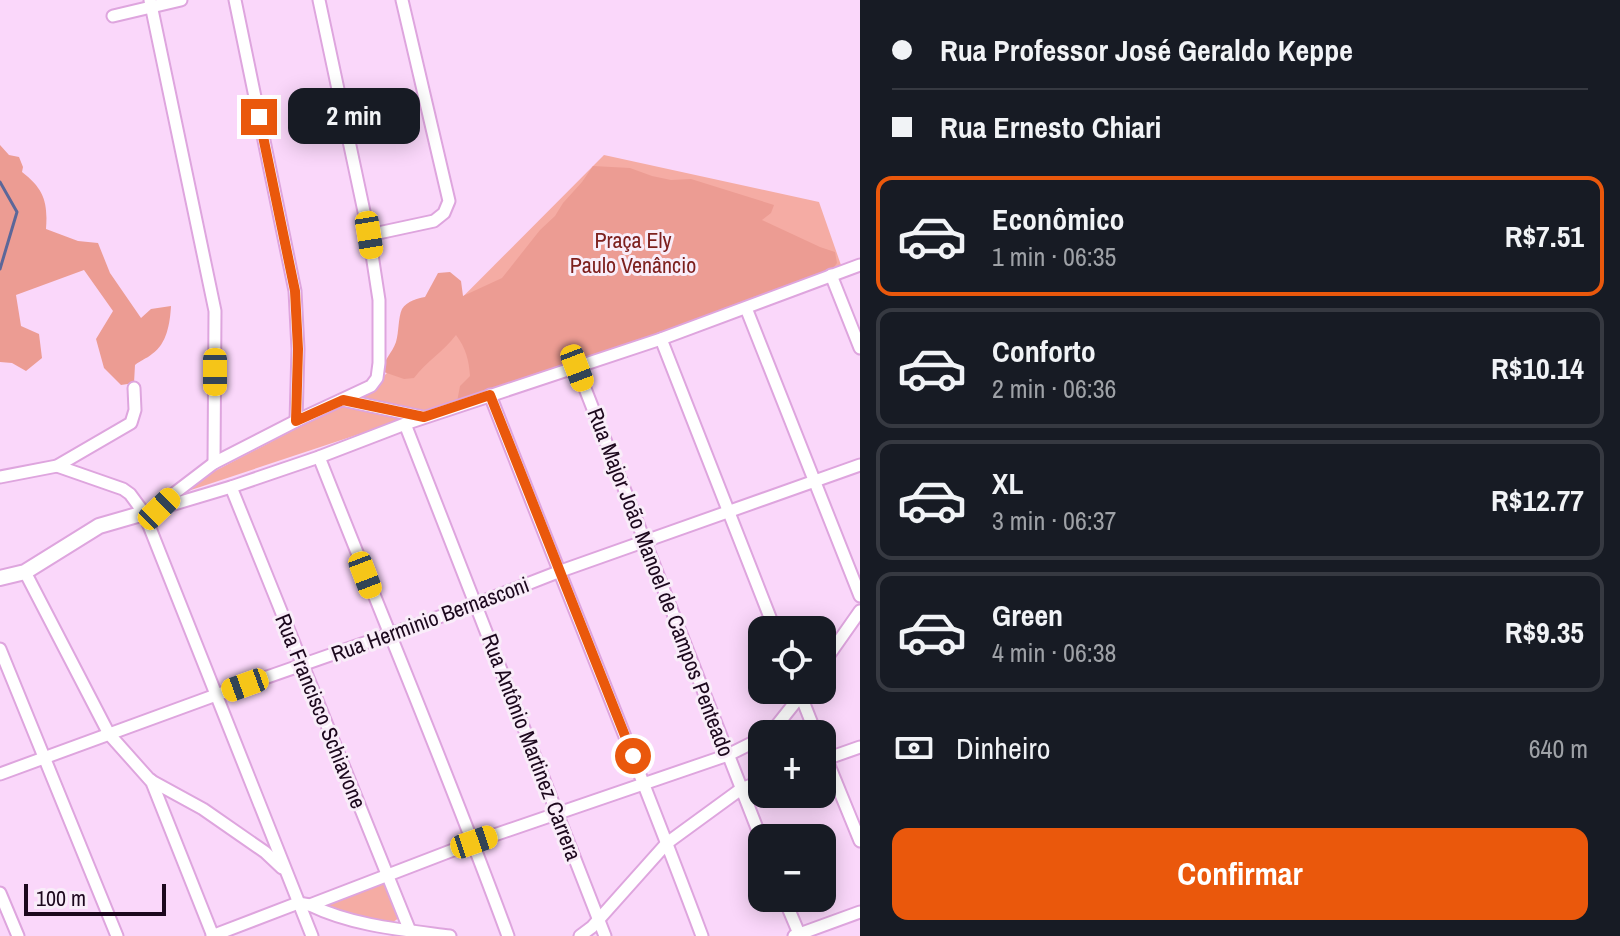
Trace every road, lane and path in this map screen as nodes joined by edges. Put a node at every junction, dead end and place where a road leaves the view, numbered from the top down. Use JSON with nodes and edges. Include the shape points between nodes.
{"nodes":[{"id":1,"x":181,"y":0,"type":"edge"},
{"id":2,"x":235,"y":0,"type":"edge"},
{"id":3,"x":319,"y":0,"type":"edge"},
{"id":4,"x":402,"y":0,"type":"edge"},
{"id":5,"x":150,"y":3,"type":"edge"},
{"id":6,"x":113,"y":16,"type":"dead end"},
{"id":7,"x":369,"y":235,"type":"junction"},
{"id":8,"x":860,"y":265,"type":"edge"},
{"id":9,"x":831,"y":275,"type":"junction"},
{"id":10,"x":746,"y":308,"type":"junction"},
{"id":11,"x":661,"y":339,"type":"junction"},
{"id":12,"x":860,"y":348,"type":"edge"},
{"id":13,"x":577,"y":368,"type":"junction"},
{"id":14,"x":134,"y":388,"type":"dead end"},
{"id":15,"x":490,"y":395,"type":"junction"},
{"id":16,"x":343,"y":400,"type":"junction"},
{"id":17,"x":424,"y":417,"type":"junction"},
{"id":18,"x":296,"y":421,"type":"junction"},
{"id":19,"x":405,"y":424,"type":"junction"},
{"id":20,"x":319,"y":457,"type":"junction"},
{"id":21,"x":214,"y":463,"type":"junction"},
{"id":22,"x":860,"y":465,"type":"edge"},
{"id":23,"x":57,"y":466,"type":"junction"},
{"id":24,"x":0,"y":477,"type":"edge"},
{"id":25,"x":814,"y":481,"type":"junction"},
{"id":26,"x":231,"y":487,"type":"junction"},
{"id":27,"x":152,"y":511,"type":"junction"},
{"id":28,"x":729,"y":511,"type":"junction"},
{"id":29,"x":645,"y":541,"type":"junction"},
{"id":30,"x":25,"y":572,"type":"junction"},
{"id":31,"x":558,"y":572,"type":"junction"},
{"id":32,"x":0,"y":578,"type":"edge"},
{"id":33,"x":860,"y":596,"type":"edge"},
{"id":34,"x":476,"y":604,"type":"junction"},
{"id":35,"x":860,"y":611,"type":"edge"},
{"id":36,"x":770,"y":616,"type":"edge"},
{"id":37,"x":389,"y":635,"type":"junction"},
{"id":38,"x":836,"y":645,"type":"edge"},
{"id":39,"x":0,"y":649,"type":"edge"},
{"id":40,"x":303,"y":665,"type":"junction"},
{"id":41,"x":216,"y":695,"type":"junction"},
{"id":42,"x":109,"y":734,"type":"junction"},
{"id":43,"x":748,"y":745,"type":"edge"},
{"id":44,"x":860,"y":747,"type":"edge"},
{"id":45,"x":836,"y":752,"type":"edge"},
{"id":46,"x":728,"y":755,"type":"junction"},
{"id":47,"x":46,"y":758,"type":"junction"},
{"id":48,"x":0,"y":774,"type":"edge"},
{"id":49,"x":150,"y":780,"type":"junction"},
{"id":50,"x":643,"y":783,"type":"junction"},
{"id":51,"x":836,"y":785,"type":"edge"},
{"id":52,"x":748,"y":786,"type":"edge"},
{"id":53,"x":741,"y":789,"type":"junction"},
{"id":54,"x":557,"y":813,"type":"junction"},
{"id":55,"x":755,"y":824,"type":"edge"},
{"id":56,"x":860,"y":841,"type":"edge"},
{"id":57,"x":474,"y":842,"type":"junction"},
{"id":58,"x":667,"y":843,"type":"junction"},
{"id":59,"x":286,"y":872,"type":"junction"},
{"id":60,"x":388,"y":874,"type":"junction"},
{"id":61,"x":0,"y":893,"type":"edge"},
{"id":62,"x":304,"y":904,"type":"junction"},
{"id":63,"x":789,"y":912,"type":"edge"},
{"id":64,"x":860,"y":912,"type":"edge"},
{"id":65,"x":598,"y":918,"type":"junction"},
{"id":66,"x":411,"y":934,"type":"edge"},
{"id":67,"x":797,"y":935,"type":"edge"},
{"id":68,"x":18,"y":936,"type":"edge"},
{"id":69,"x":117,"y":936,"type":"edge"},
{"id":70,"x":213,"y":936,"type":"edge"},
{"id":71,"x":312,"y":936,"type":"edge"},
{"id":72,"x":450,"y":936,"type":"edge"},
{"id":73,"x":508,"y":936,"type":"edge"},
{"id":74,"x":580,"y":936,"type":"edge"},
{"id":75,"x":605,"y":936,"type":"edge"},
{"id":76,"x":702,"y":936,"type":"edge"}],
"edges":[{"from":1,"to":5,"type":"street"},
{"from":2,"to":18,"type":"street","via":[[295,291]]},
{"from":3,"to":7,"type":"street"},
{"from":4,"to":7,"type":"street","via":[[449,201],[434,221]]},
{"from":5,"to":6,"type":"street"},
{"from":5,"to":21,"type":"street","via":[[215,311]]},
{"from":7,"to":16,"type":"street","via":[[379,300],[377,378]]},
{"from":8,"to":9,"type":"street"},
{"from":9,"to":10,"type":"street"},
{"from":9,"to":12,"type":"street"},
{"from":10,"to":11,"type":"street"},
{"from":10,"to":25,"type":"street"},
{"from":11,"to":13,"type":"street"},
{"from":11,"to":28,"type":"street"},
{"from":13,"to":15,"type":"street"},
{"from":13,"to":29,"type":"street","name":"Rua Major João Manoel de Campos Penteado"},
{"from":14,"to":23,"type":"street","via":[[131,423]]},
{"from":15,"to":17,"type":"street"},
{"from":15,"to":31,"type":"street"},
{"from":16,"to":17,"type":"street"},
{"from":16,"to":18,"type":"street"},
{"from":17,"to":19,"type":"street"},
{"from":18,"to":21,"type":"street"},
{"from":19,"to":20,"type":"street"},
{"from":19,"to":34,"type":"street","name":"Rua Antônio Martinez Carrera"},
{"from":20,"to":26,"type":"street"},
{"from":20,"to":37,"type":"street"},
{"from":21,"to":27,"type":"street"},
{"from":22,"to":25,"type":"street","name":"Rua Herminio Bernasconi"},
{"from":23,"to":24,"type":"street"},
{"from":23,"to":27,"type":"street","via":[[123,489]]},
{"from":25,"to":28,"type":"street","name":"Rua Herminio Bernasconi"},
{"from":25,"to":33,"type":"street"},
{"from":26,"to":27,"type":"street"},
{"from":26,"to":40,"type":"street","name":"Rua Francisco Schiavone"},
{"from":27,"to":30,"type":"street","via":[[99,526]]},
{"from":27,"to":41,"type":"street"},
{"from":28,"to":29,"type":"street","name":"Rua Herminio Bernasconi"},
{"from":28,"to":36,"type":"street"},
{"from":29,"to":31,"type":"street","name":"Rua Herminio Bernasconi"},
{"from":29,"to":46,"type":"street","name":"Rua Major João Manoel de Campos Penteado"},
{"from":30,"to":32,"type":"street"},
{"from":30,"to":42,"type":"street"},
{"from":31,"to":34,"type":"street","name":"Rua Herminio Bernasconi"},
{"from":31,"to":50,"type":"street"},
{"from":34,"to":37,"type":"street","name":"Rua Herminio Bernasconi"},
{"from":34,"to":54,"type":"street","name":"Rua Antônio Martinez Carrera"},
{"from":35,"to":38,"type":"street"},
{"from":37,"to":40,"type":"street","name":"Rua Herminio Bernasconi"},
{"from":37,"to":57,"type":"street"},
{"from":39,"to":47,"type":"street"},
{"from":40,"to":41,"type":"street","name":"Rua Herminio Bernasconi"},
{"from":40,"to":60,"type":"street","name":"Rua Francisco Schiavone"},
{"from":41,"to":42,"type":"street","name":"Rua Herminio Bernasconi"},
{"from":41,"to":59,"type":"street"},
{"from":42,"to":47,"type":"street","name":"Rua Herminio Bernasconi"},
{"from":42,"to":49,"type":"street"},
{"from":43,"to":46,"type":"street"},
{"from":44,"to":45,"type":"street"},
{"from":46,"to":50,"type":"street"},
{"from":46,"to":53,"type":"street","name":"Rua Major João Manoel de Campos Penteado"},
{"from":47,"to":48,"type":"street","name":"Rua Herminio Bernasconi"},
{"from":47,"to":69,"type":"street"},
{"from":49,"to":59,"type":"street","via":[[203,809]]},
{"from":49,"to":70,"type":"street"},
{"from":50,"to":54,"type":"street"},
{"from":50,"to":58,"type":"street"},
{"from":51,"to":56,"type":"street"},
{"from":52,"to":53,"type":"street"},
{"from":53,"to":55,"type":"street","name":"Rua Major João Manoel de Campos Penteado"},
{"from":53,"to":58,"type":"street"},
{"from":54,"to":57,"type":"street"},
{"from":54,"to":65,"type":"street","name":"Rua Antônio Martinez Carrera"},
{"from":57,"to":60,"type":"street"},
{"from":57,"to":73,"type":"street"},
{"from":58,"to":65,"type":"street"},
{"from":58,"to":76,"type":"street"},
{"from":59,"to":62,"type":"street"},
{"from":60,"to":62,"type":"street"},
{"from":60,"to":66,"type":"street","name":"Rua Francisco Schiavone"},
{"from":61,"to":68,"type":"street"},
{"from":62,"to":66,"type":"street"},
{"from":62,"to":70,"type":"street"},
{"from":62,"to":71,"type":"street"},
{"from":63,"to":67,"type":"street"},
{"from":64,"to":67,"type":"street"},
{"from":65,"to":74,"type":"street"},
{"from":65,"to":75,"type":"street","name":"Rua Antônio Martinez Carrera"},
{"from":66,"to":72,"type":"street"}]}
